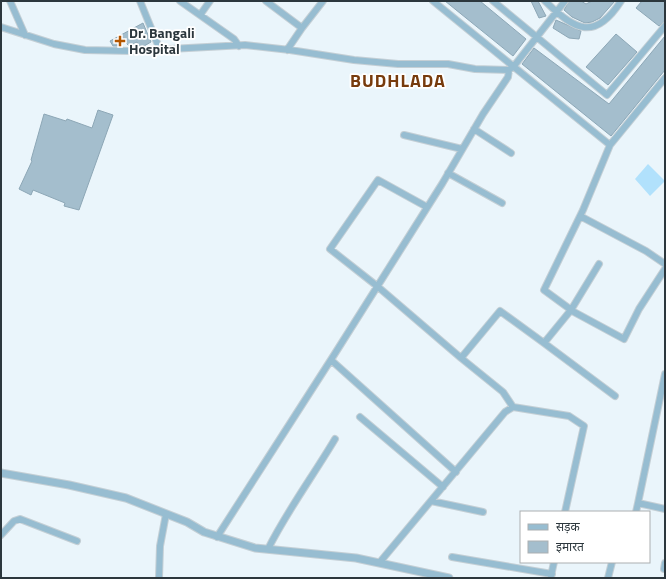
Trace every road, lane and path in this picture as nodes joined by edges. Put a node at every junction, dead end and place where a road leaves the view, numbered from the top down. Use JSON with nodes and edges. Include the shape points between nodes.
{"nodes":[{"id":1,"x":10,"y":1,"type":"edge"},
{"id":2,"x":140,"y":1,"type":"edge"},
{"id":3,"x":180,"y":1,"type":"edge"},
{"id":4,"x":210,"y":1,"type":"edge"},
{"id":5,"x":266,"y":1,"type":"edge"},
{"id":6,"x":324,"y":1,"type":"edge"},
{"id":7,"x":433,"y":1,"type":"edge"},
{"id":8,"x":493,"y":1,"type":"edge"},
{"id":9,"x":545,"y":1,"type":"edge"},
{"id":10,"x":565,"y":1,"type":"edge"},
{"id":11,"x":620,"y":1,"type":"edge"},
{"id":12,"x":557,"y":11,"type":"junction"},
{"id":13,"x":200,"y":15,"type":"junction"},
{"id":14,"x":665,"y":26,"type":"edge"},
{"id":15,"x":1,"y":27,"type":"edge"},
{"id":16,"x":302,"y":28,"type":"junction"},
{"id":17,"x":25,"y":35,"type":"junction"},
{"id":18,"x":536,"y":37,"type":"junction"},
{"id":19,"x":239,"y":46,"type":"junction"},
{"id":20,"x":160,"y":50,"type":"junction"},
{"id":21,"x":287,"y":50,"type":"junction"},
{"id":22,"x":511,"y":68,"type":"junction"},
{"id":23,"x":665,"y":78,"type":"edge"},
{"id":24,"x":474,"y":129,"type":"junction"},
{"id":25,"x":404,"y":135,"type":"dead end"},
{"id":26,"x":610,"y":145,"type":"junction"},
{"id":27,"x":462,"y":149,"type":"junction"},
{"id":28,"x":511,"y":153,"type":"dead end"},
{"id":29,"x":448,"y":173,"type":"junction"},
{"id":30,"x":502,"y":203,"type":"dead end"},
{"id":31,"x":427,"y":207,"type":"junction"},
{"id":32,"x":580,"y":216,"type":"junction"},
{"id":33,"x":599,"y":264,"type":"dead end"},
{"id":34,"x":665,"y":264,"type":"edge"},
{"id":35,"x":665,"y":269,"type":"edge"},
{"id":36,"x":377,"y":286,"type":"junction"},
{"id":37,"x":571,"y":310,"type":"junction"},
{"id":38,"x":544,"y":343,"type":"junction"},
{"id":39,"x":461,"y":358,"type":"junction"},
{"id":40,"x":331,"y":360,"type":"junction"},
{"id":41,"x":665,"y":374,"type":"edge"},
{"id":42,"x":615,"y":396,"type":"dead end"},
{"id":43,"x":513,"y":407,"type":"junction"},
{"id":44,"x":360,"y":417,"type":"dead end"},
{"id":45,"x":335,"y":439,"type":"dead end"},
{"id":46,"x":456,"y":472,"type":"junction"},
{"id":47,"x":1,"y":473,"type":"edge"},
{"id":48,"x":443,"y":488,"type":"junction"},
{"id":49,"x":431,"y":501,"type":"junction"},
{"id":50,"x":638,"y":503,"type":"junction"},
{"id":51,"x":665,"y":509,"type":"edge"},
{"id":52,"x":565,"y":511,"type":"edge"},
{"id":53,"x":636,"y":511,"type":"edge"},
{"id":54,"x":483,"y":512,"type":"dead end"},
{"id":55,"x":166,"y":514,"type":"junction"},
{"id":56,"x":1,"y":535,"type":"edge"},
{"id":57,"x":218,"y":537,"type":"junction"},
{"id":58,"x":77,"y":542,"type":"dead end"},
{"id":59,"x":268,"y":549,"type":"junction"},
{"id":60,"x":452,"y":557,"type":"dead end"},
{"id":61,"x":380,"y":562,"type":"junction"},
{"id":62,"x":554,"y":563,"type":"edge"},
{"id":63,"x":612,"y":563,"type":"edge"},
{"id":64,"x":552,"y":576,"type":"edge"},
{"id":65,"x":159,"y":578,"type":"edge"},
{"id":66,"x":449,"y":578,"type":"edge"},
{"id":67,"x":608,"y":578,"type":"edge"}],
"edges":[{"from":1,"to":17,"type":"street"},
{"from":2,"to":20,"type":"street"},
{"from":3,"to":13,"type":"street"},
{"from":4,"to":13,"type":"street"},
{"from":5,"to":16,"type":"street"},
{"from":6,"to":16,"type":"street"},
{"from":7,"to":22,"type":"street"},
{"from":8,"to":18,"type":"street"},
{"from":9,"to":12,"type":"street"},
{"from":10,"to":12,"type":"street"},
{"from":11,"to":12,"type":"street","via":[[608,18],[591,28],[576,25]]},
{"from":12,"to":18,"type":"street"},
{"from":13,"to":19,"type":"street","via":[[234,39]]},
{"from":14,"to":18,"type":"street","via":[[607,95]]},
{"from":15,"to":17,"type":"street"},
{"from":16,"to":21,"type":"street"},
{"from":17,"to":20,"type":"street","via":[[78,49]]},
{"from":18,"to":22,"type":"street"},
{"from":19,"to":20,"type":"street"},
{"from":19,"to":21,"type":"street"},
{"from":21,"to":22,"type":"street","via":[[398,64],[448,64],[475,69]]},
{"from":22,"to":24,"type":"street","via":[[508,77]]},
{"from":22,"to":26,"type":"street"},
{"from":23,"to":26,"type":"street"},
{"from":24,"to":27,"type":"street"},
{"from":24,"to":28,"type":"street"},
{"from":25,"to":27,"type":"street"},
{"from":26,"to":32,"type":"street"},
{"from":27,"to":29,"type":"street"},
{"from":29,"to":30,"type":"street"},
{"from":29,"to":31,"type":"street"},
{"from":31,"to":36,"type":"street"},
{"from":31,"to":36,"type":"street","via":[[378,180],[330,249]]},
{"from":32,"to":34,"type":"street"},
{"from":32,"to":37,"type":"street","via":[[544,290]]},
{"from":33,"to":37,"type":"street"},
{"from":35,"to":37,"type":"street","via":[[624,339]]},
{"from":36,"to":39,"type":"street"},
{"from":36,"to":40,"type":"street"},
{"from":37,"to":38,"type":"street"},
{"from":38,"to":39,"type":"street","via":[[500,311]]},
{"from":38,"to":42,"type":"street"},
{"from":39,"to":43,"type":"street","via":[[503,392]]},
{"from":40,"to":46,"type":"street"},
{"from":40,"to":57,"type":"street"},
{"from":41,"to":50,"type":"street"},
{"from":43,"to":46,"type":"street","via":[[505,412]]},
{"from":43,"to":52,"type":"street","via":[[569,416],[584,426]]},
{"from":44,"to":48,"type":"street"},
{"from":45,"to":59,"type":"street"},
{"from":46,"to":48,"type":"street"},
{"from":47,"to":55,"type":"street","via":[[126,498]]},
{"from":48,"to":49,"type":"street"},
{"from":49,"to":54,"type":"street"},
{"from":49,"to":61,"type":"street"},
{"from":50,"to":51,"type":"street"},
{"from":50,"to":53,"type":"street"},
{"from":55,"to":57,"type":"street"},
{"from":55,"to":65,"type":"street","via":[[160,546]]},
{"from":56,"to":58,"type":"street","via":[[14,521],[20,519]]},
{"from":57,"to":59,"type":"street","via":[[254,548]]},
{"from":59,"to":61,"type":"street"},
{"from":60,"to":64,"type":"street"},
{"from":61,"to":66,"type":"street"},
{"from":62,"to":64,"type":"street"},
{"from":63,"to":67,"type":"street"}]}
